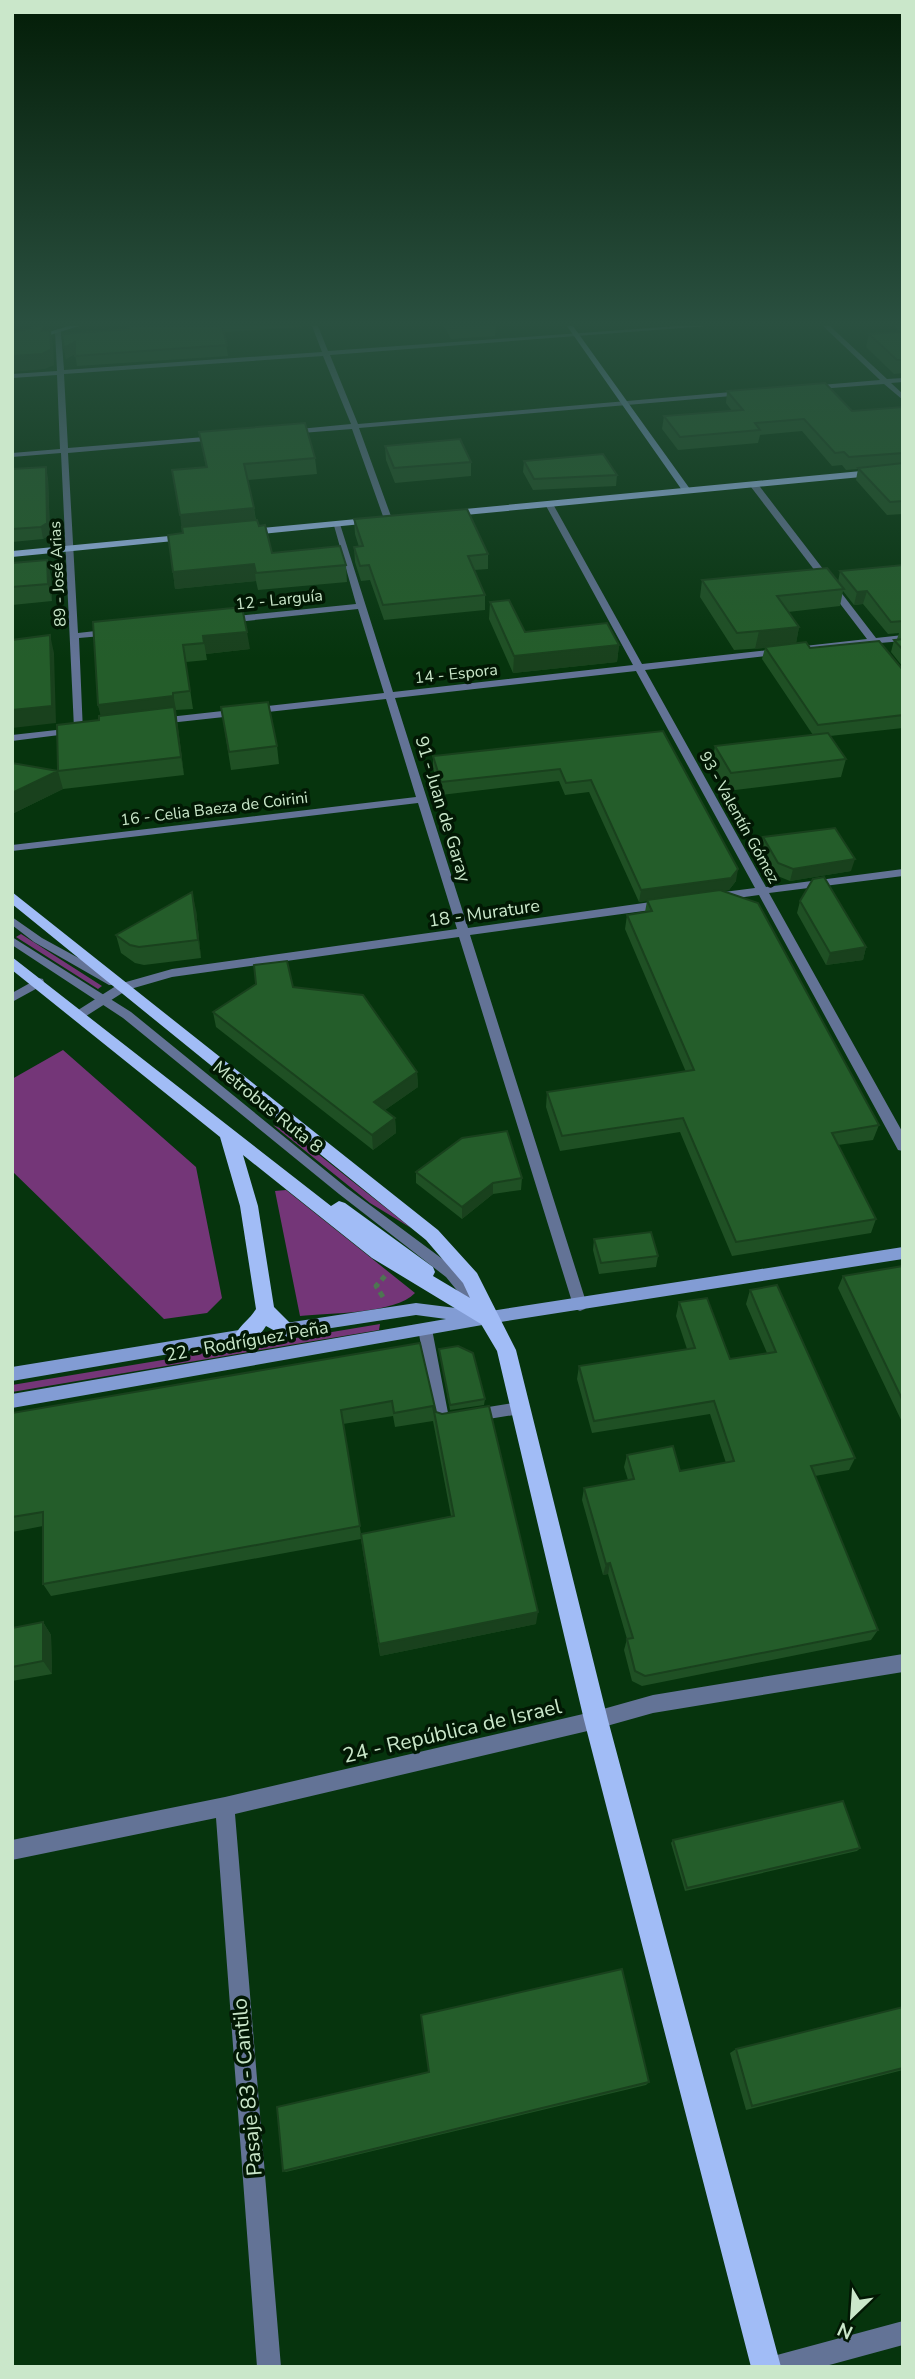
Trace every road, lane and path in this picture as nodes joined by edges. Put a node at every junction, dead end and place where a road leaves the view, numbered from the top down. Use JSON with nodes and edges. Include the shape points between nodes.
{"nodes":[{"id":1,"x":65,"y":437,"type":"edge"},
{"id":2,"x":219,"y":437,"type":"edge"},
{"id":3,"x":359,"y":437,"type":"edge"},
{"id":4,"x":649,"y":437,"type":"edge"},
{"id":5,"x":66,"y":450,"type":"junction"},
{"id":6,"x":12,"y":455,"type":"edge"},
{"id":7,"x":903,"y":470,"type":"edge"},
{"id":8,"x":754,"y":485,"type":"junction"},
{"id":9,"x":687,"y":491,"type":"junction"},
{"id":10,"x":549,"y":504,"type":"junction"},
{"id":11,"x":428,"y":516,"type":"edge"},
{"id":12,"x":401,"y":518,"type":"edge"},
{"id":13,"x":388,"y":519,"type":"junction"},
{"id":14,"x":336,"y":524,"type":"junction"},
{"id":15,"x":225,"y":534,"type":"edge"},
{"id":16,"x":197,"y":537,"type":"edge"},
{"id":17,"x":71,"y":548,"type":"junction"},
{"id":18,"x":12,"y":554,"type":"edge"},
{"id":19,"x":360,"y":606,"type":"junction"},
{"id":20,"x":211,"y":622,"type":"edge"},
{"id":21,"x":130,"y":630,"type":"edge"},
{"id":22,"x":76,"y":636,"type":"junction"},
{"id":23,"x":903,"y":638,"type":"edge"},
{"id":24,"x":873,"y":641,"type":"junction"},
{"id":25,"x":880,"y":650,"type":"edge"},
{"id":26,"x":638,"y":669,"type":"junction"},
{"id":27,"x":391,"y":696,"type":"junction"},
{"id":28,"x":147,"y":723,"type":"edge"},
{"id":29,"x":93,"y":729,"type":"edge"},
{"id":30,"x":79,"y":730,"type":"junction"},
{"id":31,"x":12,"y":738,"type":"edge"},
{"id":32,"x":420,"y":800,"type":"junction"},
{"id":33,"x":12,"y":848,"type":"edge"},
{"id":34,"x":903,"y":872,"type":"edge"},
{"id":35,"x":760,"y":890,"type":"junction"},
{"id":36,"x":12,"y":896,"type":"edge"},
{"id":37,"x":706,"y":898,"type":"edge"},
{"id":38,"x":679,"y":902,"type":"edge"},
{"id":39,"x":12,"y":920,"type":"edge"},
{"id":40,"x":464,"y":934,"type":"junction"},
{"id":41,"x":12,"y":940,"type":"edge"},
{"id":42,"x":12,"y":962,"type":"edge"},
{"id":43,"x":39,"y":982,"type":"junction"},
{"id":44,"x":123,"y":987,"type":"junction"},
{"id":45,"x":12,"y":998,"type":"edge"},
{"id":46,"x":102,"y":1001,"type":"junction"},
{"id":47,"x":79,"y":1015,"type":"junction"},
{"id":48,"x":228,"y":1134,"type":"junction"},
{"id":49,"x":903,"y":1146,"type":"edge"},
{"id":50,"x":903,"y":1253,"type":"edge"},
{"id":51,"x":580,"y":1305,"type":"junction"},
{"id":52,"x":265,"y":1309,"type":"junction"},
{"id":53,"x":488,"y":1318,"type":"junction"},
{"id":54,"x":286,"y":1329,"type":"joint"},
{"id":55,"x":425,"y":1329,"type":"junction"},
{"id":56,"x":245,"y":1335,"type":"joint"},
{"id":57,"x":12,"y":1374,"type":"edge"},
{"id":58,"x":12,"y":1401,"type":"edge"},
{"id":59,"x":520,"y":1408,"type":"junction"},
{"id":60,"x":903,"y":1663,"type":"edge"},
{"id":61,"x":596,"y":1720,"type":"junction"},
{"id":62,"x":225,"y":1807,"type":"junction"},
{"id":63,"x":12,"y":1850,"type":"edge"},
{"id":64,"x":903,"y":2333,"type":"edge"},
{"id":65,"x":269,"y":2367,"type":"edge"},
{"id":66,"x":766,"y":2367,"type":"edge"},
{"id":67,"x":777,"y":2367,"type":"edge"}],
"edges":[{"from":1,"to":5,"type":"street","name":"89 - José Arias"},
{"from":2,"to":5,"type":"street"},
{"from":3,"to":13,"type":"street"},
{"from":4,"to":9,"type":"street"},
{"from":5,"to":6,"type":"street"},
{"from":5,"to":17,"type":"street","name":"89 - José Arias"},
{"from":7,"to":8,"type":"main road"},
{"from":8,"to":9,"type":"main road"},
{"from":8,"to":24,"type":"street"},
{"from":9,"to":10,"type":"main road"},
{"from":10,"to":11,"type":"main road"},
{"from":10,"to":26,"type":"street","name":"93 - Valentín Gómez"},
{"from":12,"to":13,"type":"main road"},
{"from":13,"to":14,"type":"main road"},
{"from":14,"to":15,"type":"main road"},
{"from":14,"to":19,"type":"street","name":"91 - Juan de Garay"},
{"from":16,"to":17,"type":"main road"},
{"from":17,"to":18,"type":"main road"},
{"from":17,"to":22,"type":"street","name":"89 - José Arias"},
{"from":19,"to":20,"type":"street","name":"12 - Larguía"},
{"from":19,"to":27,"type":"street","name":"91 - Juan de Garay"},
{"from":21,"to":22,"type":"street"},
{"from":22,"to":30,"type":"street","name":"89 - José Arias"},
{"from":23,"to":24,"type":"street","name":"14 - Espora"},
{"from":24,"to":25,"type":"street"},
{"from":24,"to":26,"type":"street","name":"14 - Espora"},
{"from":26,"to":27,"type":"street","name":"14 - Espora"},
{"from":26,"to":35,"type":"street","name":"93 - Valentín Gómez"},
{"from":27,"to":28,"type":"street","name":"14 - Espora"},
{"from":27,"to":32,"type":"street","name":"91 - Juan de Garay"},
{"from":29,"to":30,"type":"street"},
{"from":30,"to":31,"type":"street"},
{"from":32,"to":33,"type":"street","name":"16 - Celia Baeza de Coirini"},
{"from":32,"to":40,"type":"street","name":"91 - Juan de Garay"},
{"from":34,"to":35,"type":"street"},
{"from":35,"to":37,"type":"street"},
{"from":35,"to":49,"type":"street","name":"93 - Valentín Gómez"},
{"from":36,"to":44,"type":"main road"},
{"from":38,"to":40,"type":"street","name":"18 - Murature"},
{"from":39,"to":44,"type":"lane","via":[[66,957]]},
{"from":40,"to":44,"type":"street","name":"18 - Murature","via":[[172,973]]},
{"from":40,"to":51,"type":"street","name":"91 - Juan de Garay"},
{"from":41,"to":46,"type":"lane","name":"Metrobus Ruta 8"},
{"from":42,"to":43,"type":"main road"},
{"from":43,"to":45,"type":"lane"},
{"from":43,"to":47,"type":"main road"},
{"from":44,"to":46,"type":"street","name":"18 - Murature"},
{"from":44,"to":53,"type":"main road","via":[[432,1235],[470,1278]]},
{"from":46,"to":47,"type":"street","name":"18 - Murature"},
{"from":46,"to":53,"type":"lane","name":"Metrobus Ruta 8","via":[[127,1015],[451,1273]]},
{"from":47,"to":48,"type":"main road"},
{"from":48,"to":52,"type":"main road","via":[[249,1206]]},
{"from":48,"to":53,"type":"main road","via":[[293,1174]]},
{"from":50,"to":51,"type":"street","name":"22 - Rodríguez Peña"},
{"from":51,"to":53,"type":"street","name":"22 - Rodríguez Peña"},
{"from":52,"to":54,"type":"main road"},
{"from":52,"to":56,"type":"main road"},
{"from":53,"to":54,"type":"street","name":"22 - Rodríguez Peña","via":[[416,1309]]},
{"from":53,"to":55,"type":"street","name":"22 - Rodríguez Peña"},
{"from":53,"to":59,"type":"main road","via":[[506,1350]]},
{"from":55,"to":58,"type":"street","name":"22 - Rodríguez Peña"},
{"from":55,"to":59,"type":"lane","via":[[443,1420]]},
{"from":56,"to":57,"type":"street","name":"22 - Rodríguez Peña"},
{"from":59,"to":61,"type":"main road"},
{"from":60,"to":61,"type":"street","name":"24 - República de Israel","via":[[653,1704]]},
{"from":61,"to":62,"type":"street","name":"24 - República de Israel"},
{"from":61,"to":66,"type":"main road"},
{"from":62,"to":63,"type":"street","name":"24 - República de Israel"},
{"from":62,"to":65,"type":"street","name":"Pasaje 83 - Cantilo"},
{"from":64,"to":67,"type":"street"}]}
